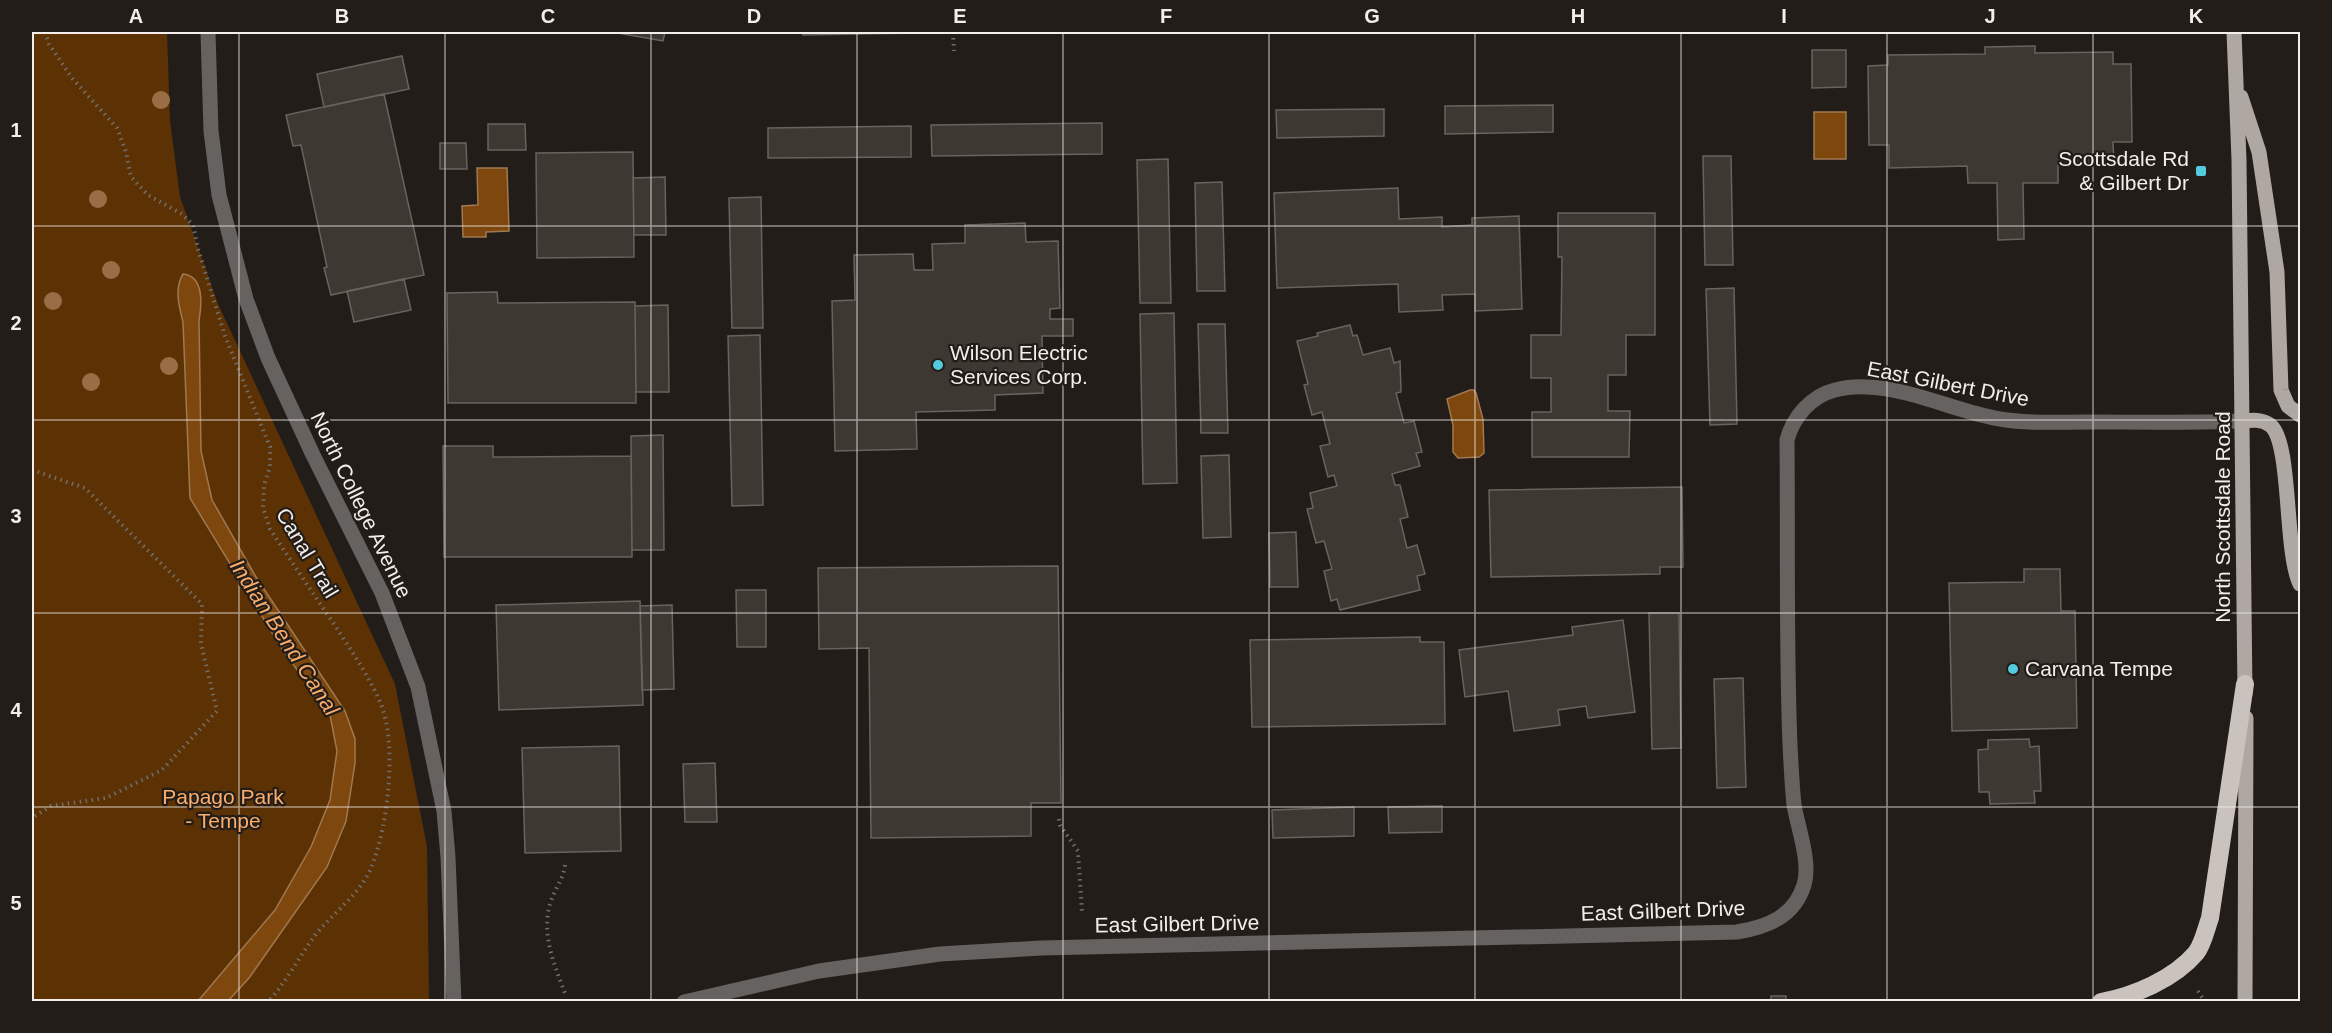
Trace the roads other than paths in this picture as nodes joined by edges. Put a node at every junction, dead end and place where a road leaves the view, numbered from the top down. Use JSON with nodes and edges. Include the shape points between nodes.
{"nodes":[{"id":1,"x":208,"y":32,"type":"edge"},
{"id":2,"x":2234,"y":32,"type":"edge"},
{"id":3,"x":2235,"y":77,"type":"junction"},
{"id":4,"x":2301,"y":415,"type":"edge"},
{"id":5,"x":2243,"y":421,"type":"junction"},
{"id":6,"x":2301,"y":584,"type":"edge"},
{"id":7,"x":2245,"y":684,"type":"junction"},
{"id":8,"x":454,"y":1002,"type":"edge"},
{"id":9,"x":684,"y":1002,"type":"edge"},
{"id":10,"x":2101,"y":1002,"type":"edge"},
{"id":11,"x":2245,"y":1002,"type":"edge"}],
"edges":[{"from":1,"to":8,"type":"street","name":"North College Avenue","via":[[211,131],[219,195],[246,299],[268,358],[382,592],[418,687],[444,811]]},
{"from":2,"to":3,"type":"main road","name":"North Scottsdale Road"},
{"from":3,"to":4,"type":"main road","via":[[2259,152],[2277,272],[2281,390],[2288,406]]},
{"from":3,"to":5,"type":"main road","name":"North Scottsdale Road"},
{"from":5,"to":6,"type":"main road","via":[[2260,420],[2271,425],[2277,434],[2284,457],[2289,531]]},
{"from":5,"to":7,"type":"main road","name":"North Scottsdale Road"},
{"from":5,"to":9,"type":"street","name":"East Gilbert Drive","via":[[2028,422],[2001,419],[1874,387],[1834,390],[1798,414],[1787,440],[1790,746],[1794,802],[1806,871],[1802,892],[1794,903],[1773,923],[1760,928],[1737,932],[1041,948],[940,954],[819,971]]},
{"from":7,"to":10,"type":"highway","via":[[2210,918],[2197,952],[2175,971],[2142,990]]},
{"from":7,"to":11,"type":"main road","name":"North Scottsdale Road"}]}
